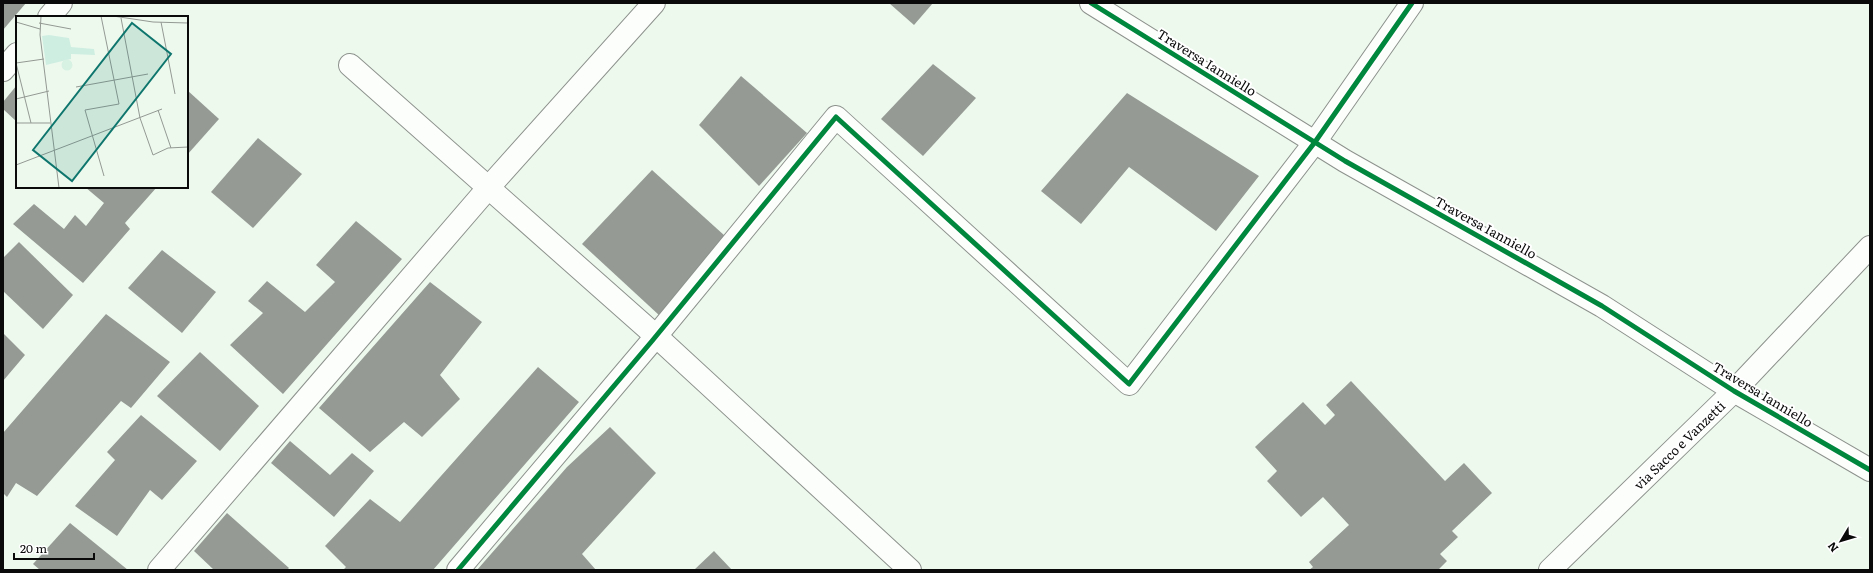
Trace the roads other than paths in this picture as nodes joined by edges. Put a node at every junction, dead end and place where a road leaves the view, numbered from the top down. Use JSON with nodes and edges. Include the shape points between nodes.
{"nodes":[{"id":1,"x":61,"y":3,"type":"edge"},
{"id":2,"x":654,"y":3,"type":"edge"},
{"id":3,"x":1091,"y":3,"type":"edge"},
{"id":4,"x":1412,"y":3,"type":"edge"},
{"id":5,"x":50,"y":16,"type":"edge"},
{"id":6,"x":16,"y":55,"type":"edge"},
{"id":7,"x":350,"y":66,"type":"dead end"},
{"id":8,"x":3,"y":70,"type":"edge"},
{"id":9,"x":1315,"y":142,"type":"junction"},
{"id":10,"x":489,"y":187,"type":"junction"},
{"id":11,"x":1870,"y":247,"type":"edge"},
{"id":12,"x":656,"y":336,"type":"junction"},
{"id":13,"x":1734,"y":391,"type":"junction"},
{"id":14,"x":1870,"y":470,"type":"edge"},
{"id":15,"x":159,"y":570,"type":"edge"},
{"id":16,"x":458,"y":570,"type":"edge"},
{"id":17,"x":910,"y":570,"type":"edge"},
{"id":18,"x":1550,"y":570,"type":"edge"}],
"edges":[{"from":1,"to":5,"type":"street"},
{"from":2,"to":10,"type":"street"},
{"from":3,"to":9,"type":"street","name":"Traversa Ianniello"},
{"from":4,"to":9,"type":"street"},
{"from":6,"to":8,"type":"street"},
{"from":7,"to":10,"type":"street"},
{"from":9,"to":12,"type":"street","via":[[1129,384],[836,117]]},
{"from":9,"to":13,"type":"street","name":"Traversa Ianniello","via":[[1602,306]]},
{"from":10,"to":12,"type":"street"},
{"from":10,"to":15,"type":"street"},
{"from":11,"to":13,"type":"street","name":"via Sacco e Vanzetti"},
{"from":12,"to":16,"type":"street"},
{"from":12,"to":17,"type":"street"},
{"from":13,"to":14,"type":"street","name":"Traversa Ianniello"},
{"from":13,"to":18,"type":"street","name":"via Sacco e Vanzetti"}]}
